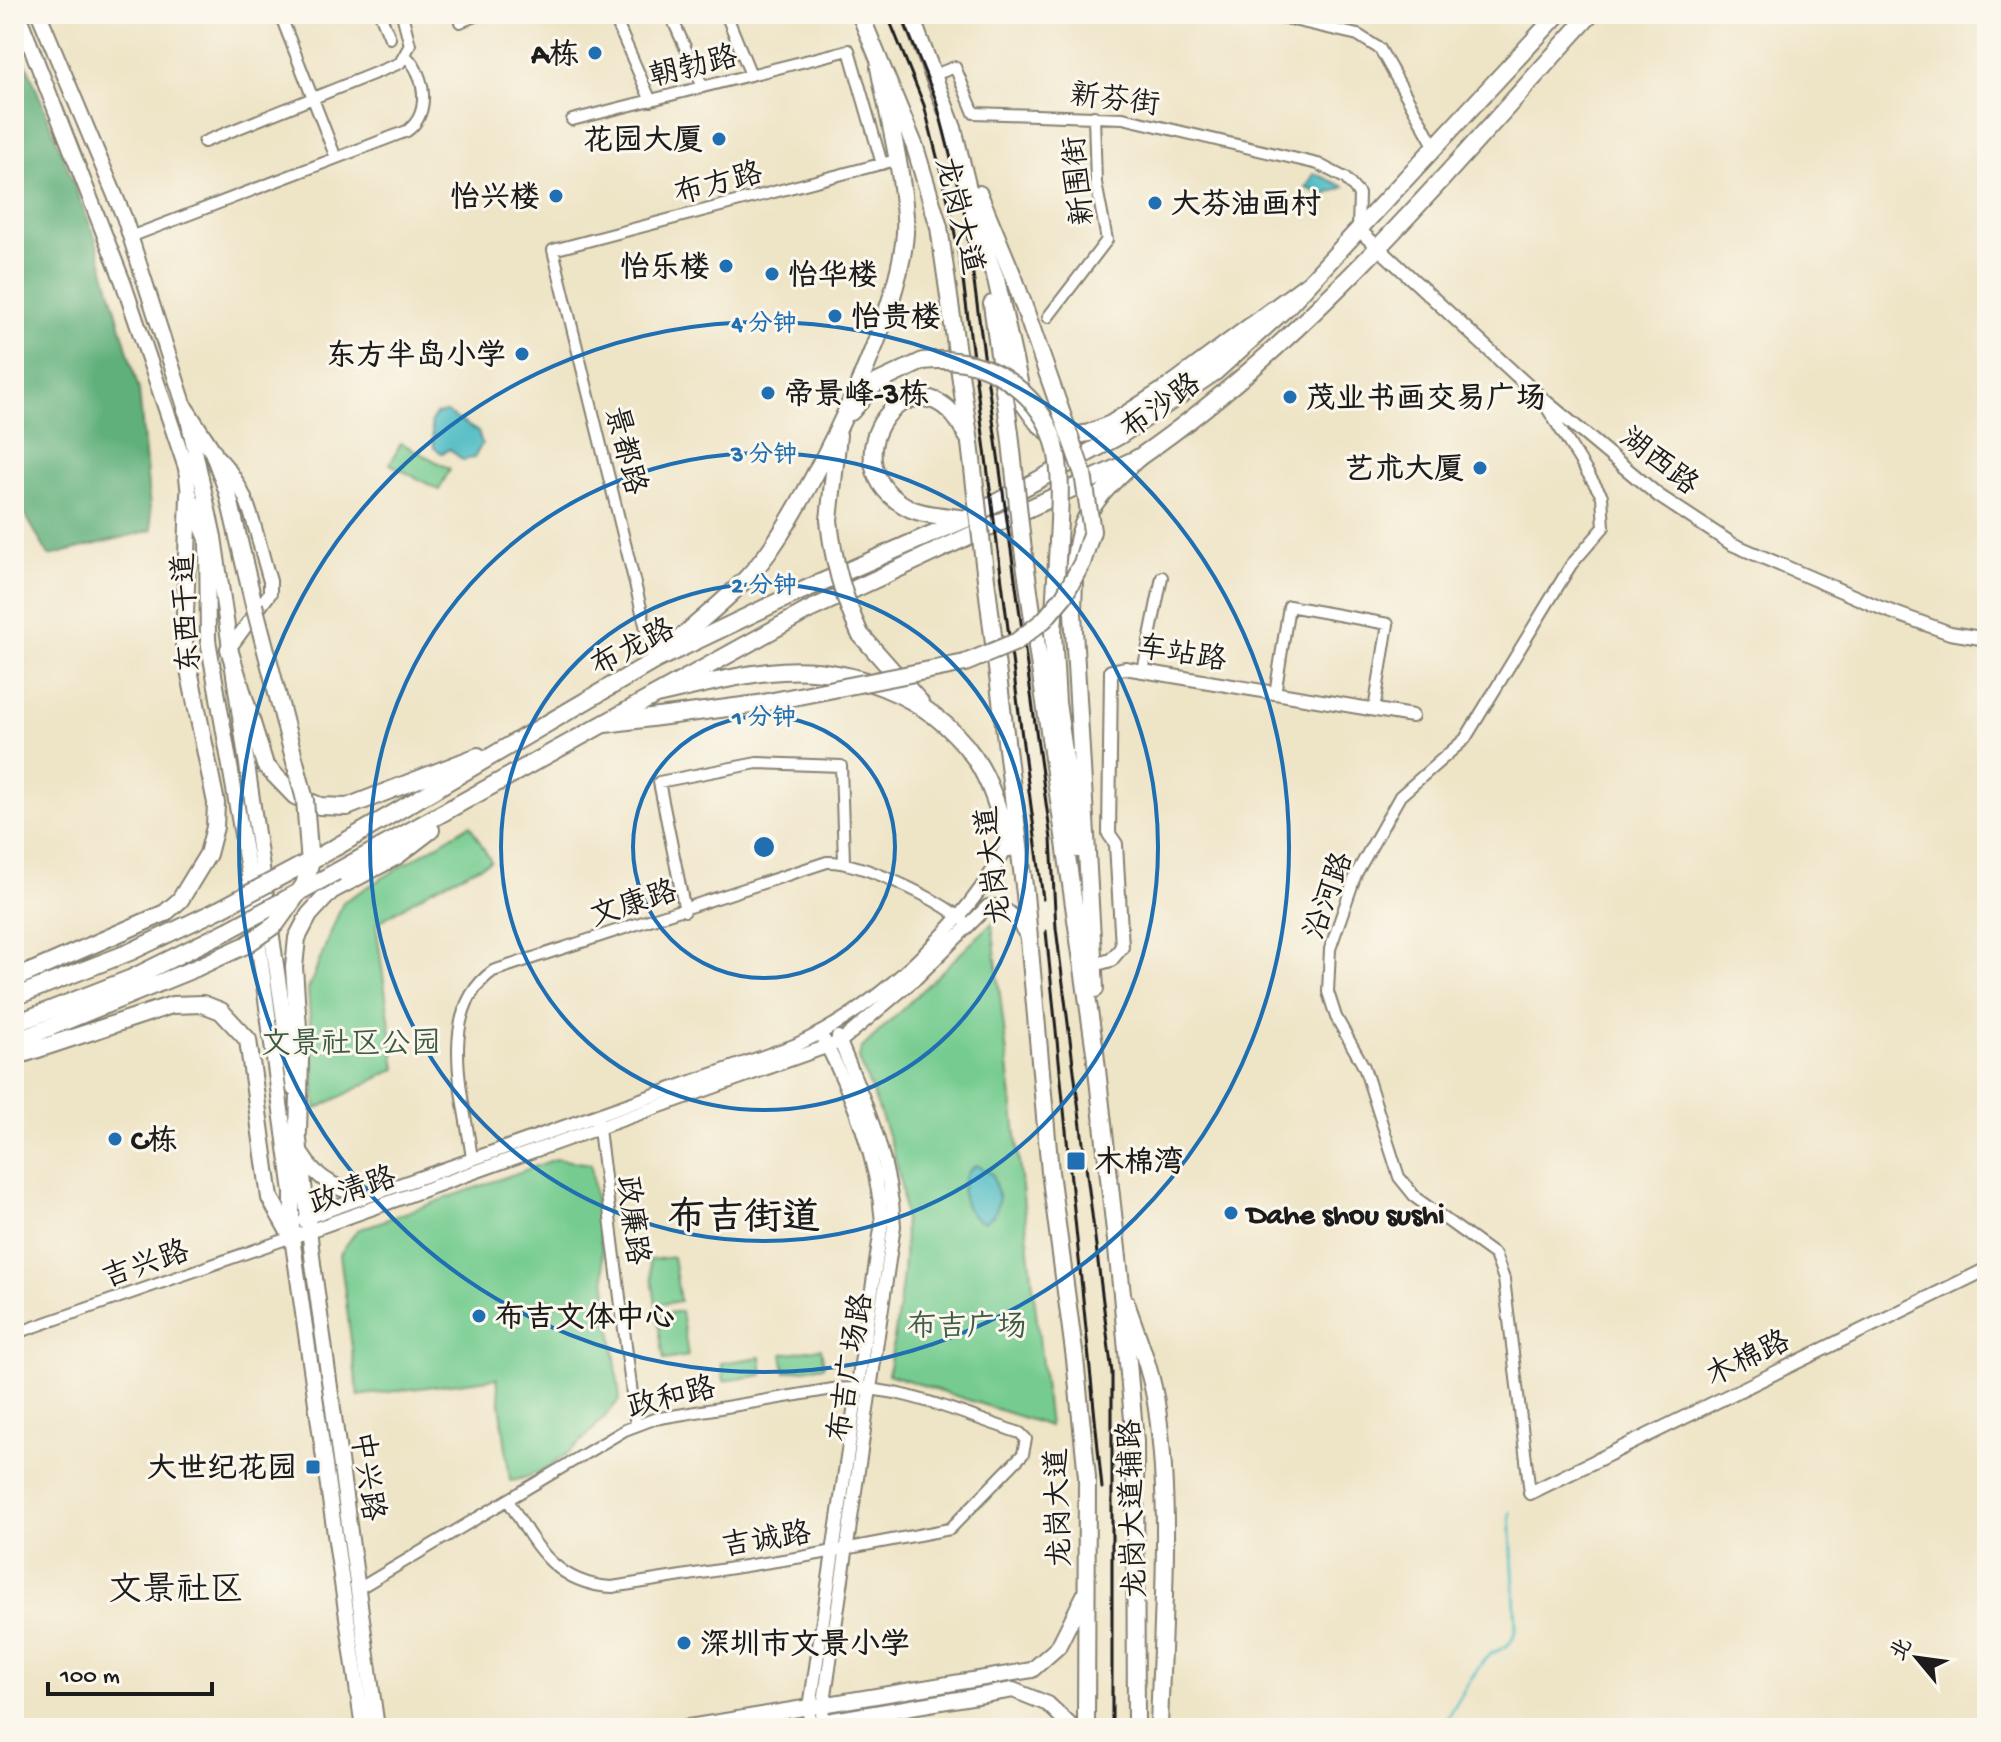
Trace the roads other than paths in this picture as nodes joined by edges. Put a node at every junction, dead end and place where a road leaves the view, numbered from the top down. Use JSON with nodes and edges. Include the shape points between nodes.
{"nodes":[{"id":1,"x":18,"y":14,"type":"edge"},
{"id":2,"x":39,"y":14,"type":"edge"},
{"id":3,"x":280,"y":14,"type":"edge"},
{"id":4,"x":380,"y":14,"type":"edge"},
{"id":5,"x":402,"y":14,"type":"edge"},
{"id":6,"x":480,"y":14,"type":"edge"},
{"id":7,"x":613,"y":14,"type":"edge"},
{"id":8,"x":670,"y":14,"type":"edge"},
{"id":9,"x":726,"y":14,"type":"edge"},
{"id":10,"x":860,"y":14,"type":"edge"},
{"id":11,"x":910,"y":14,"type":"edge"},
{"id":12,"x":1267,"y":14,"type":"edge"},
{"id":13,"x":1558,"y":14,"type":"edge"},
{"id":14,"x":1591,"y":14,"type":"edge"},
{"id":15,"x":460,"y":22,"type":"dead end"},
{"id":16,"x":390,"y":38,"type":"dead end"},
{"id":17,"x":406,"y":56,"type":"junction"},
{"id":18,"x":879,"y":67,"type":"junction"},
{"id":19,"x":751,"y":75,"type":"junction"},
{"id":20,"x":934,"y":75,"type":"junction"},
{"id":21,"x":703,"y":87,"type":"junction"},
{"id":22,"x":313,"y":99,"type":"junction"},
{"id":23,"x":651,"y":101,"type":"junction"},
{"id":24,"x":1094,"y":116,"type":"junction"},
{"id":25,"x":572,"y":120,"type":"dead end"},
{"id":26,"x":956,"y":140,"type":"junction"},
{"id":27,"x":204,"y":142,"type":"dead end"},
{"id":28,"x":1435,"y":147,"type":"junction"},
{"id":29,"x":336,"y":158,"type":"junction"},
{"id":30,"x":889,"y":162,"type":"junction"},
{"id":31,"x":1358,"y":229,"type":"junction"},
{"id":32,"x":130,"y":237,"type":"junction"},
{"id":33,"x":982,"y":242,"type":"junction"},
{"id":34,"x":1377,"y":246,"type":"junction"},
{"id":35,"x":553,"y":250,"type":"joint"},
{"id":36,"x":1306,"y":285,"type":"junction"},
{"id":37,"x":1048,"y":317,"type":"dead end"},
{"id":38,"x":1539,"y":396,"type":"junction"},
{"id":39,"x":186,"y":410,"type":"junction"},
{"id":40,"x":839,"y":428,"type":"junction"},
{"id":41,"x":970,"y":443,"type":"junction"},
{"id":42,"x":213,"y":452,"type":"junction"},
{"id":43,"x":1138,"y":458,"type":"junction"},
{"id":44,"x":189,"y":495,"type":"junction"},
{"id":45,"x":245,"y":499,"type":"junction"},
{"id":46,"x":966,"y":519,"type":"junction"},
{"id":47,"x":238,"y":528,"type":"junction"},
{"id":48,"x":210,"y":538,"type":"junction"},
{"id":49,"x":186,"y":544,"type":"junction"},
{"id":50,"x":1162,"y":577,"type":"dead end"},
{"id":51,"x":1987,"y":639,"type":"edge"},
{"id":52,"x":229,"y":649,"type":"junction"},
{"id":53,"x":654,"y":661,"type":"junction"},
{"id":54,"x":1143,"y":671,"type":"junction"},
{"id":55,"x":1275,"y":694,"type":"junction"},
{"id":56,"x":656,"y":695,"type":"junction"},
{"id":57,"x":1374,"y":710,"type":"junction"},
{"id":58,"x":931,"y":713,"type":"junction"},
{"id":59,"x":1412,"y":716,"type":"dead end"},
{"id":60,"x":605,"y":724,"type":"junction"},
{"id":61,"x":524,"y":739,"type":"junction"},
{"id":62,"x":474,"y":797,"type":"junction"},
{"id":63,"x":1008,"y":844,"type":"junction"},
{"id":64,"x":844,"y":861,"type":"junction"},
{"id":65,"x":1025,"y":894,"type":"junction"},
{"id":66,"x":685,"y":911,"type":"junction"},
{"id":67,"x":964,"y":921,"type":"junction"},
{"id":68,"x":1029,"y":941,"type":"junction"},
{"id":69,"x":1094,"y":965,"type":"junction"},
{"id":70,"x":14,"y":979,"type":"edge"},
{"id":71,"x":14,"y":997,"type":"edge"},
{"id":72,"x":14,"y":1024,"type":"edge"},
{"id":73,"x":834,"y":1027,"type":"junction"},
{"id":74,"x":821,"y":1034,"type":"junction"},
{"id":75,"x":14,"y":1042,"type":"edge"},
{"id":76,"x":834,"y":1044,"type":"junction"},
{"id":77,"x":1095,"y":1052,"type":"junction"},
{"id":78,"x":14,"y":1057,"type":"edge"},
{"id":79,"x":597,"y":1115,"type":"junction"},
{"id":80,"x":599,"y":1129,"type":"junction"},
{"id":81,"x":298,"y":1132,"type":"junction"},
{"id":82,"x":300,"y":1150,"type":"junction"},
{"id":83,"x":472,"y":1159,"type":"junction"},
{"id":84,"x":371,"y":1194,"type":"junction"},
{"id":85,"x":309,"y":1224,"type":"junction"},
{"id":86,"x":292,"y":1237,"type":"junction"},
{"id":87,"x":1987,"y":1269,"type":"edge"},
{"id":88,"x":1122,"y":1294,"type":"junction"},
{"id":89,"x":14,"y":1334,"type":"edge"},
{"id":90,"x":865,"y":1388,"type":"junction"},
{"id":91,"x":636,"y":1426,"type":"junction"},
{"id":92,"x":1026,"y":1439,"type":"joint"},
{"id":93,"x":1530,"y":1493,"type":"joint"},
{"id":94,"x":508,"y":1500,"type":"junction"},
{"id":95,"x":841,"y":1550,"type":"junction"},
{"id":96,"x":1087,"y":1588,"type":"junction"},
{"id":97,"x":358,"y":1589,"type":"junction"},
{"id":98,"x":817,"y":1707,"type":"junction"},
{"id":99,"x":814,"y":1723,"type":"junction"},
{"id":100,"x":363,"y":1728,"type":"edge"},
{"id":101,"x":377,"y":1728,"type":"edge"},
{"id":102,"x":683,"y":1728,"type":"edge"},
{"id":103,"x":785,"y":1728,"type":"edge"},
{"id":104,"x":1073,"y":1728,"type":"edge"},
{"id":105,"x":1086,"y":1728,"type":"edge"},
{"id":106,"x":1136,"y":1728,"type":"edge"},
{"id":107,"x":1159,"y":1728,"type":"edge"}],
"edges":[{"from":1,"to":44,"type":"main road","name":"东西干道","via":[[123,282],[186,468]]},
{"from":2,"to":32,"type":"main road","name":"东西干道"},
{"from":3,"to":22,"type":"street"},
{"from":4,"to":16,"type":"street"},
{"from":5,"to":17,"type":"street","via":[[410,40]]},
{"from":6,"to":15,"type":"street"},
{"from":7,"to":23,"type":"street"},
{"from":8,"to":21,"type":"street"},
{"from":9,"to":19,"type":"street"},
{"from":10,"to":18,"type":"main road","name":"龙岗大道"},
{"from":11,"to":20,"type":"main road","name":"龙岗大道"},
{"from":12,"to":28,"type":"street","via":[[1358,35],[1380,49]]},
{"from":13,"to":28,"type":"main road","name":"布沙路"},
{"from":14,"to":34,"type":"main road","name":"布沙路"},
{"from":17,"to":22,"type":"street","via":[[394,66]]},
{"from":17,"to":29,"type":"street","via":[[424,91],[414,126]]},
{"from":18,"to":30,"type":"main road"},
{"from":18,"to":41,"type":"main road","name":"龙岗大道","via":[[915,147],[939,227]]},
{"from":19,"to":21,"type":"street","name":"朝勃路"},
{"from":19,"to":30,"type":"street","name":"朝勃路","via":[[849,50]]},
{"from":20,"to":24,"type":"street","name":"新芬街","via":[[955,67],[974,113]]},
{"from":20,"to":26,"type":"main road","name":"龙岗大道"},
{"from":21,"to":23,"type":"street","name":"朝勃路"},
{"from":22,"to":27,"type":"street"},
{"from":22,"to":29,"type":"street"},
{"from":23,"to":25,"type":"street","name":"朝勃路"},
{"from":24,"to":31,"type":"street","name":"新芬街","via":[[1123,118],[1318,164],[1345,178],[1359,194]]},
{"from":24,"to":37,"type":"street","name":"新围街","via":[[1096,183],[1107,240]]},
{"from":26,"to":33,"type":"main road","name":"龙岗大道"},
{"from":26,"to":60,"type":"main road","bridge":true,"via":[[1015,281],[1083,474],[1092,531],[1064,596],[1016,642],[965,663],[758,704]]},
{"from":28,"to":31,"type":"main road","name":"布沙路"},
{"from":29,"to":32,"type":"street"},
{"from":30,"to":35,"type":"street","name":"布方路"},
{"from":30,"to":40,"type":"main road","via":[[906,219],[900,270]]},
{"from":31,"to":34,"type":"street","name":"湖西路"},
{"from":31,"to":36,"type":"main road","name":"布沙路"},
{"from":32,"to":39,"type":"main road","name":"东西干道"},
{"from":33,"to":36,"type":"main road","via":[[996,279],[1024,404],[1050,433],[1068,437],[1111,424],[1158,394]]},
{"from":33,"to":77,"type":"main road","name":"龙岗大道","bridge":true},
{"from":34,"to":38,"type":"street","name":"湖西路"},
{"from":34,"to":43,"type":"main road","name":"布沙路","via":[[1277,348]]},
{"from":35,"to":53,"type":"street","name":"景都路"},
{"from":36,"to":46,"type":"main road","name":"布沙路","via":[[1215,372],[1119,436]]},
{"from":38,"to":51,"type":"street","name":"湖西路","via":[[1659,496],[1732,544],[1881,608],[1950,633]]},
{"from":38,"to":93,"type":"street","name":"沿河路","via":[[1602,496],[1604,527],[1571,565],[1465,739],[1400,796],[1377,831],[1337,923],[1328,992],[1364,1067],[1399,1177],[1416,1198],[1495,1255],[1504,1279]]},
{"from":39,"to":42,"type":"main road"},
{"from":39,"to":48,"type":"main road","name":"东西干道"},
{"from":40,"to":53,"type":"main road","via":[[772,547],[741,585]]},
{"from":40,"to":58,"type":"main road","bridge":true,"via":[[829,520],[846,603],[860,634]]},
{"from":40,"to":69,"type":"main road","bridge":true,"via":[[876,383],[923,361],[948,358],[997,373],[1035,402],[1049,424],[1061,481],[1053,632],[1057,703]]},
{"from":41,"to":46,"type":"main road","via":[[950,408],[928,398],[904,399],[891,407],[872,440],[875,470],[900,502],[915,511]]},
{"from":41,"to":65,"type":"main road","name":"龙岗大道","bridge":true},
{"from":42,"to":45,"type":"street","via":[[229,466]]},
{"from":42,"to":47,"type":"main road"},
{"from":43,"to":56,"type":"main road","name":"布沙路","via":[[807,611]]},
{"from":43,"to":69,"type":"main road","via":[[1101,491],[1082,521],[1074,559]]},
{"from":44,"to":48,"type":"main road","name":"东西干道"},
{"from":44,"to":49,"type":"main road"},
{"from":45,"to":47,"type":"street"},
{"from":45,"to":52,"type":"street","via":[[270,593]]},
{"from":46,"to":53,"type":"main road","name":"布龙路"},
{"from":47,"to":75,"type":"main road","bridge":true,"via":[[305,800],[310,864],[304,885],[276,924],[246,945]]},
{"from":48,"to":49,"type":"main road"},
{"from":48,"to":52,"type":"main road","name":"东西干道"},
{"from":48,"to":86,"type":"main road","name":"东西干道","via":[[208,640],[250,881],[292,1192]]},
{"from":49,"to":70,"type":"main road","via":[[184,645],[216,816],[201,869],[165,913]]},
{"from":50,"to":54,"type":"street"},
{"from":52,"to":61,"type":"main road","via":[[265,765],[295,796],[320,806],[347,807]]},
{"from":52,"to":81,"type":"main road","name":"东西干道"},
{"from":53,"to":61,"type":"main road","name":"布龙路"},
{"from":54,"to":55,"type":"street","name":"车站路"},
{"from":54,"to":69,"type":"street","name":"车站路","via":[[1117,668],[1110,676],[1109,834],[1116,844],[1122,947],[1111,960]]},
{"from":55,"to":57,"type":"street","name":"车站路"},
{"from":55,"to":57,"type":"street","via":[[1289,606],[1388,624]]},
{"from":56,"to":58,"type":"main road","via":[[771,672],[832,672],[888,690]]},
{"from":56,"to":60,"type":"main road","name":"布龙路"},
{"from":57,"to":59,"type":"street","name":"车站路"},
{"from":58,"to":63,"type":"main road","via":[[974,758],[1004,822]]},
{"from":60,"to":62,"type":"main road","name":"布龙路"},
{"from":61,"to":71,"type":"main road","name":"布龙路","bridge":true,"via":[[220,909],[130,952]]},
{"from":62,"to":72,"type":"main road","name":"布龙路","bridge":true,"via":[[132,978]]},
{"from":62,"to":81,"type":"main road","via":[[397,856],[331,891],[309,915],[297,938],[294,967]]},
{"from":63,"to":65,"type":"main road"},
{"from":63,"to":67,"type":"street","name":"政清路"},
{"from":64,"to":66,"type":"street","name":"文康路","via":[[804,867]]},
{"from":64,"to":66,"type":"street","via":[[841,766],[757,763],[659,782]]},
{"from":64,"to":67,"type":"street","name":"文康路","via":[[869,869]]},
{"from":65,"to":68,"type":"main road","name":"龙岗大道"},
{"from":66,"to":83,"type":"street","name":"文康路","via":[[503,967],[476,985],[465,1005],[458,1041]]},
{"from":67,"to":68,"type":"street","name":"政清路","via":[[999,905],[1011,912]]},
{"from":67,"to":73,"type":"street","name":"政清路"},
{"from":67,"to":76,"type":"street","name":"政清路","via":[[916,978]]},
{"from":68,"to":96,"type":"main road","name":"龙岗大道","via":[[1087,1477]]},
{"from":69,"to":77,"type":"main road"},
{"from":73,"to":74,"type":"street","name":"政清路"},
{"from":73,"to":76,"type":"street","name":"布吉广场路"},
{"from":74,"to":76,"type":"street","name":"布吉广场路"},
{"from":74,"to":79,"type":"street","name":"政清路"},
{"from":76,"to":80,"type":"street","name":"政清路"},
{"from":76,"to":90,"type":"street","name":"布吉广场路","via":[[880,1189],[880,1250]]},
{"from":77,"to":88,"type":"main road","name":"龙岗大道"},
{"from":78,"to":86,"type":"main road","via":[[172,1005],[203,1004],[221,1011],[248,1040],[270,1198]]},
{"from":79,"to":80,"type":"street","name":"政廉路"},
{"from":79,"to":83,"type":"street","name":"政清路"},
{"from":80,"to":85,"type":"street","name":"政清路"},
{"from":80,"to":91,"type":"street","name":"政廉路"},
{"from":81,"to":82,"type":"main road","name":"东西干道"},
{"from":82,"to":84,"type":"main road","via":[[327,1181]]},
{"from":82,"to":85,"type":"main road","name":"东西干道"},
{"from":83,"to":84,"type":"street","name":"政清路"},
{"from":84,"to":85,"type":"street","name":"政清路"},
{"from":85,"to":86,"type":"street","name":"政清路"},
{"from":85,"to":97,"type":"main road","name":"中兴路"},
{"from":86,"to":89,"type":"street","name":"吉兴路"},
{"from":86,"to":100,"type":"main road","name":"中兴路"},
{"from":87,"to":93,"type":"street","name":"木棉路"},
{"from":88,"to":106,"type":"main road","name":"龙岗大道","via":[[1135,1442]]},
{"from":88,"to":107,"type":"main road","name":"龙岗大道辅路","via":[[1147,1361],[1157,1408],[1164,1554]]},
{"from":90,"to":91,"type":"street","name":"政和路","via":[[833,1389]]},
{"from":90,"to":92,"type":"street","name":"政和路","via":[[939,1406]]},
{"from":90,"to":95,"type":"street","name":"布吉广场路"},
{"from":91,"to":94,"type":"street","name":"政和路"},
{"from":92,"to":95,"type":"street","name":"吉诚路","via":[[1023,1454],[950,1529]]},
{"from":94,"to":95,"type":"street","name":"吉诚路","via":[[548,1562],[571,1578],[598,1586]]},
{"from":94,"to":97,"type":"street","name":"政和路"},
{"from":95,"to":98,"type":"street","name":"布吉广场路"},
{"from":96,"to":98,"type":"main road","via":[[1058,1647],[1032,1670]]},
{"from":96,"to":105,"type":"main road","name":"龙岗大道"},
{"from":97,"to":101,"type":"main road","name":"中兴路"},
{"from":98,"to":99,"type":"street","name":"布吉广场路"},
{"from":98,"to":102,"type":"main road"},
{"from":99,"to":103,"type":"main road"},
{"from":99,"to":104,"type":"main road","via":[[1013,1690],[1048,1704]]}]}
